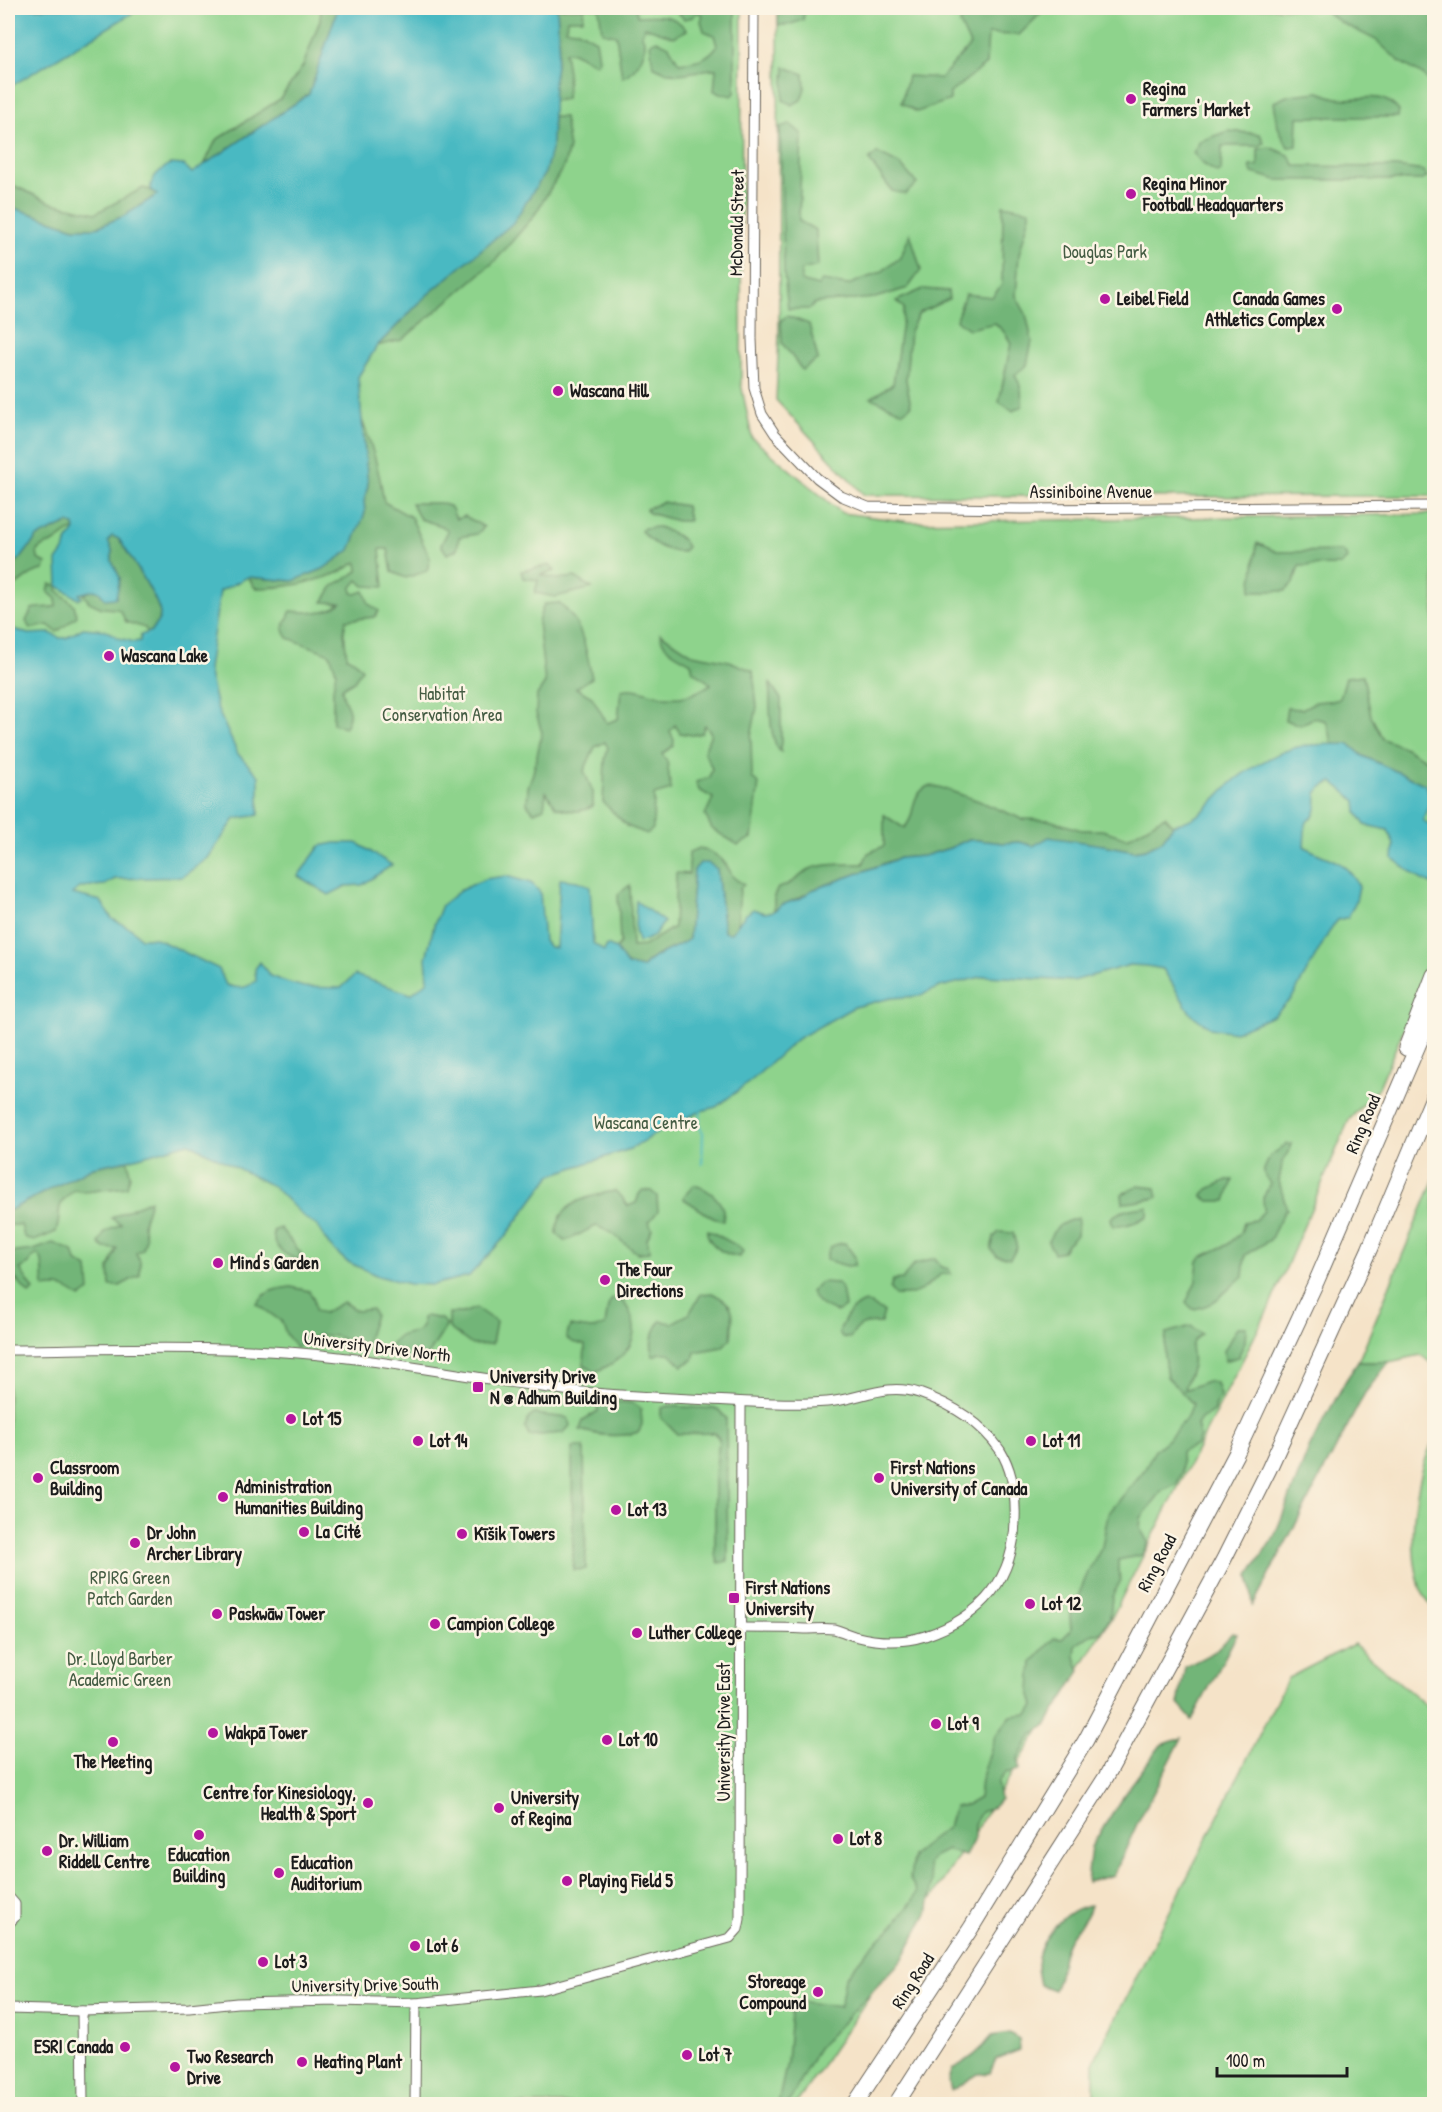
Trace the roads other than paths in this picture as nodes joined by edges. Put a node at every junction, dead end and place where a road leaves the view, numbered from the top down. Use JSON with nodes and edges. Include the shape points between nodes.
{"nodes":[{"id":1,"x":754,"y":8,"type":"edge"},
{"id":2,"x":775,"y":434,"type":"joint"},
{"id":3,"x":1434,"y":506,"type":"edge"},
{"id":4,"x":1434,"y":975,"type":"edge"},
{"id":5,"x":1434,"y":1008,"type":"edge"},
{"id":6,"x":1434,"y":1095,"type":"edge"},
{"id":7,"x":1317,"y":1280,"type":"junction"},
{"id":8,"x":8,"y":1350,"type":"edge"},
{"id":9,"x":741,"y":1402,"type":"junction"},
{"id":10,"x":740,"y":1628,"type":"junction"},
{"id":11,"x":8,"y":1896,"type":"edge"},
{"id":12,"x":741,"y":1919,"type":"joint"},
{"id":13,"x":8,"y":1924,"type":"edge"},
{"id":14,"x":416,"y":2004,"type":"junction"},
{"id":15,"x":8,"y":2009,"type":"edge"},
{"id":16,"x":82,"y":2011,"type":"junction"},
{"id":17,"x":83,"y":2104,"type":"edge"},
{"id":18,"x":415,"y":2104,"type":"edge"},
{"id":19,"x":855,"y":2104,"type":"edge"},
{"id":20,"x":896,"y":2104,"type":"edge"}],
"edges":[{"from":1,"to":2,"type":"street","name":"McDonald Street","via":[[753,374],[762,414]]},
{"from":2,"to":3,"type":"street","name":"Assiniboine Avenue","via":[[817,478],[841,496],[868,507]]},
{"from":4,"to":7,"type":"highway"},
{"from":5,"to":7,"type":"highway","name":"Ring Road"},
{"from":6,"to":20,"type":"highway","via":[[1369,1250],[1224,1559],[1106,1777]]},
{"from":7,"to":19,"type":"highway","name":"Ring Road","via":[[1236,1454],[1086,1740],[971,1928]]},
{"from":8,"to":9,"type":"street","name":"University Drive North","via":[[235,1350],[337,1356],[581,1391]]},
{"from":9,"to":10,"type":"street","name":"University Drive East"},
{"from":9,"to":10,"type":"street","name":"University Drive North","via":[[827,1402],[871,1391],[915,1392],[961,1412],[1000,1451],[1009,1469],[1016,1509],[1012,1551],[998,1583],[984,1602],[947,1628],[895,1642],[833,1629]]},
{"from":10,"to":12,"type":"street","name":"University Drive East"},
{"from":11,"to":13,"type":"street","via":[[15,1904],[15,1917]]},
{"from":12,"to":14,"type":"street","name":"University Drive South","via":[[730,1938],[540,1990]]},
{"from":14,"to":16,"type":"street","name":"University Drive South","via":[[331,2001]]},
{"from":14,"to":18,"type":"street"},
{"from":15,"to":16,"type":"street","name":"University Drive South"},
{"from":16,"to":17,"type":"street"}]}
